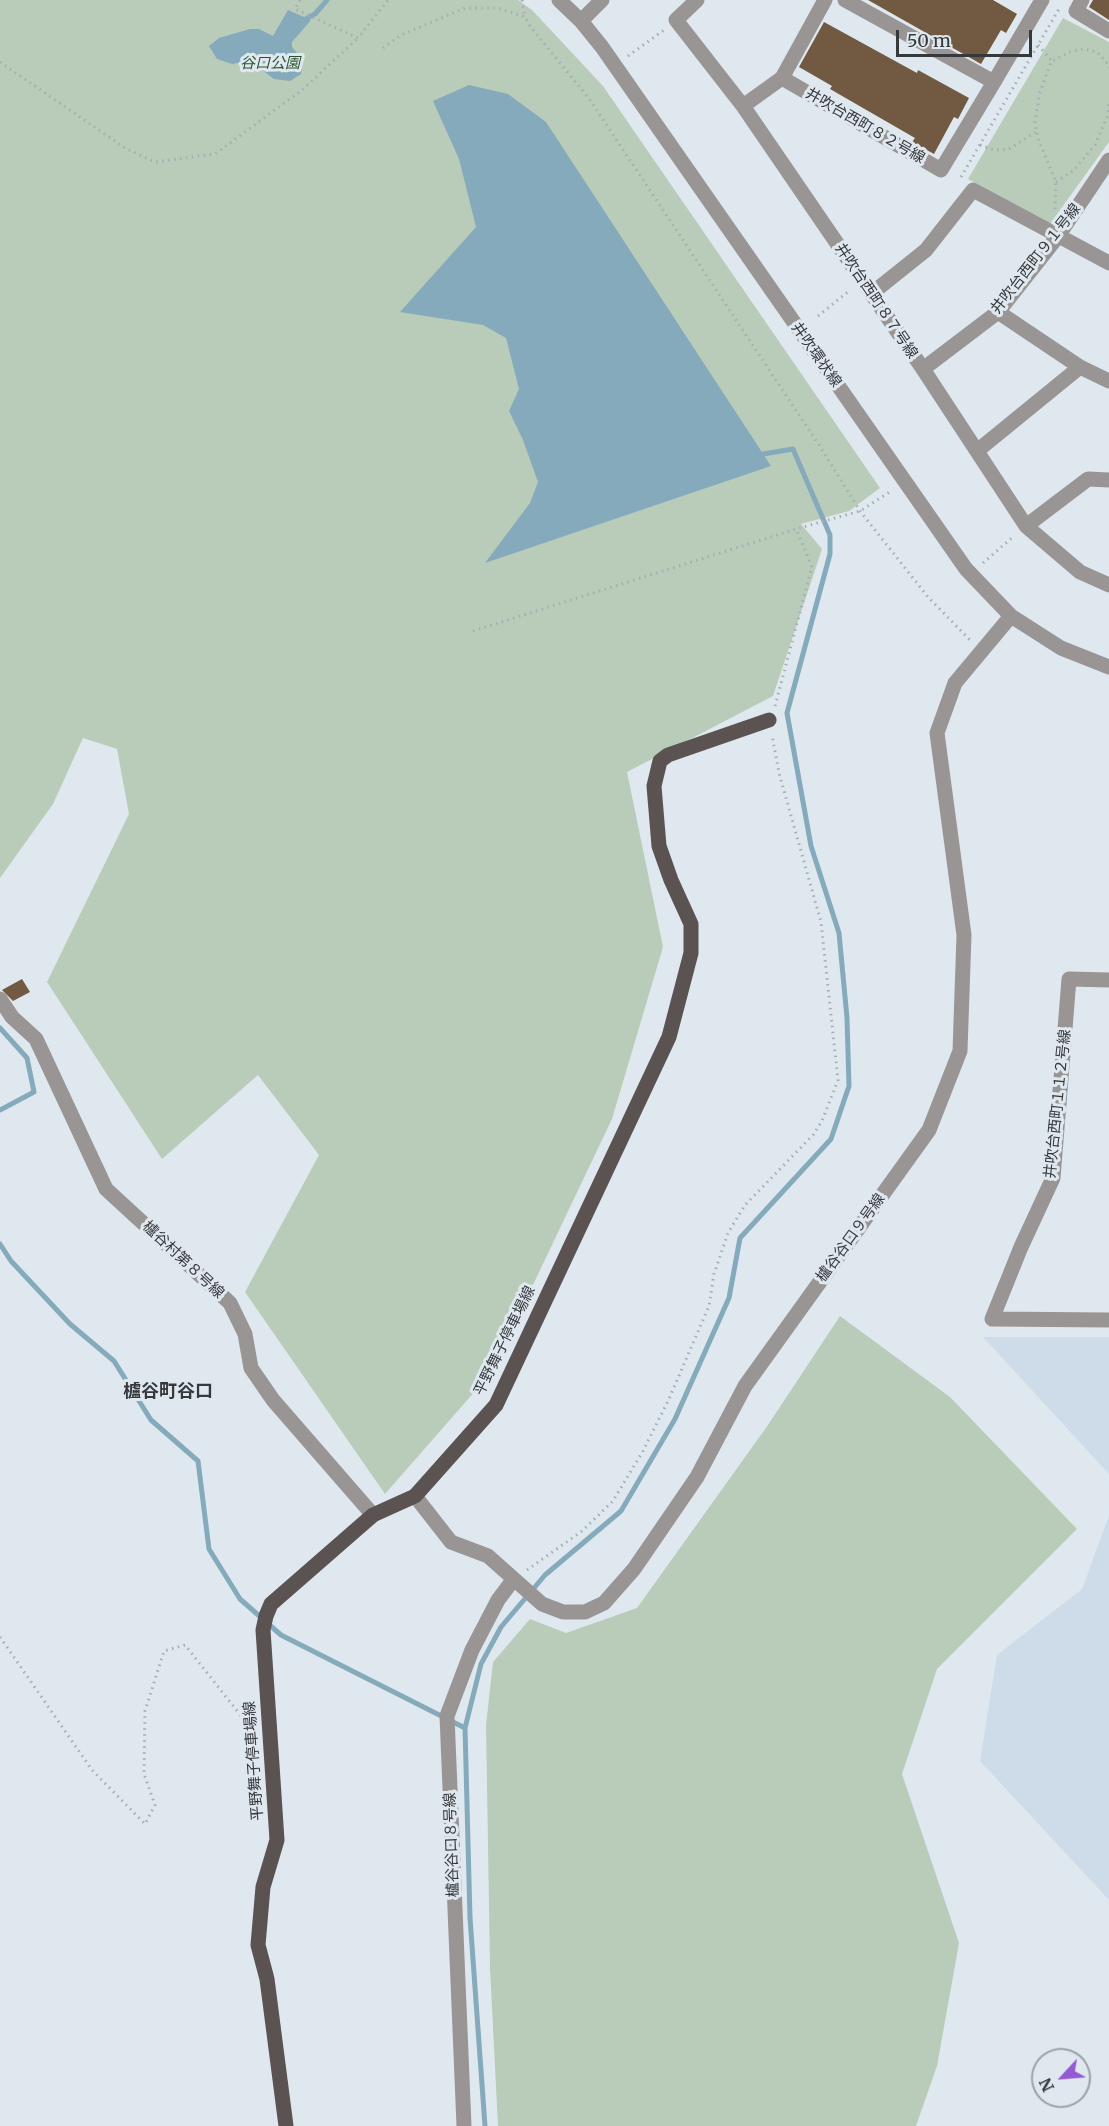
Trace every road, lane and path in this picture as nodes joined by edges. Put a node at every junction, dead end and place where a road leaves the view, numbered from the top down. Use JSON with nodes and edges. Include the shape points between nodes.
{"nodes":[{"id":1,"x":300,"y":0,"type":"edge"},
{"id":2,"x":388,"y":0,"type":"edge"},
{"id":3,"x":522,"y":0,"type":"edge"},
{"id":4,"x":559,"y":0,"type":"edge"},
{"id":5,"x":603,"y":0,"type":"edge"},
{"id":6,"x":697,"y":0,"type":"edge"},
{"id":7,"x":825,"y":0,"type":"edge"},
{"id":8,"x":845,"y":0,"type":"edge"},
{"id":9,"x":1042,"y":0,"type":"edge"},
{"id":10,"x":1082,"y":0,"type":"edge"},
{"id":11,"x":525,"y":17,"type":"junction"},
{"id":12,"x":676,"y":20,"type":"junction"},
{"id":13,"x":581,"y":21,"type":"junction"},
{"id":14,"x":1109,"y":31,"type":"edge"},
{"id":15,"x":358,"y":38,"type":"junction"},
{"id":16,"x":1038,"y":45,"type":"dead end"},
{"id":17,"x":383,"y":48,"type":"dead end"},
{"id":18,"x":1052,"y":61,"type":"junction"},
{"id":19,"x":0,"y":62,"type":"edge"},
{"id":20,"x":615,"y":66,"type":"junction"},
{"id":21,"x":1109,"y":68,"type":"edge"},
{"id":22,"x":783,"y":78,"type":"junction"},
{"id":23,"x":994,"y":82,"type":"junction"},
{"id":24,"x":1109,"y":100,"type":"edge"},
{"id":25,"x":743,"y":106,"type":"junction"},
{"id":26,"x":1037,"y":131,"type":"junction"},
{"id":27,"x":980,"y":144,"type":"dead end"},
{"id":28,"x":1109,"y":160,"type":"edge"},
{"id":29,"x":1056,"y":182,"type":"junction"},
{"id":30,"x":1056,"y":235,"type":"junction"},
{"id":31,"x":1109,"y":263,"type":"edge"},
{"id":32,"x":862,"y":280,"type":"junction"},
{"id":33,"x":871,"y":294,"type":"junction"},
{"id":34,"x":998,"y":312,"type":"junction"},
{"id":35,"x":818,"y":316,"type":"dead end"},
{"id":36,"x":1080,"y":367,"type":"junction"},
{"id":37,"x":922,"y":369,"type":"junction"},
{"id":38,"x":1109,"y":381,"type":"edge"},
{"id":39,"x":977,"y":451,"type":"junction"},
{"id":40,"x":1109,"y":480,"type":"edge"},
{"id":41,"x":905,"y":482,"type":"junction"},
{"id":42,"x":860,"y":511,"type":"junction"},
{"id":43,"x":1026,"y":526,"type":"junction"},
{"id":44,"x":796,"y":529,"type":"junction"},
{"id":45,"x":970,"y":574,"type":"junction"},
{"id":46,"x":1109,"y":585,"type":"edge"},
{"id":47,"x":1011,"y":616,"type":"junction"},
{"id":48,"x":473,"y":631,"type":"dead end"},
{"id":49,"x":982,"y":651,"type":"junction"},
{"id":50,"x":1109,"y":667,"type":"edge"},
{"id":51,"x":769,"y":720,"type":"junction"},
{"id":52,"x":1109,"y":980,"type":"edge"},
{"id":53,"x":0,"y":999,"type":"edge"},
{"id":54,"x":1109,"y":1320,"type":"edge"},
{"id":55,"x":415,"y":1496,"type":"junction"},
{"id":56,"x":373,"y":1515,"type":"junction"},
{"id":57,"x":519,"y":1584,"type":"junction"},
{"id":58,"x":0,"y":1637,"type":"edge"},
{"id":59,"x":272,"y":1756,"type":"junction"},
{"id":60,"x":286,"y":2126,"type":"edge"},
{"id":61,"x":464,"y":2126,"type":"edge"}],
"edges":[{"from":1,"to":15,"type":"path","via":[[295,9]]},
{"from":2,"to":15,"type":"path"},
{"from":3,"to":11,"type":"path"},
{"from":4,"to":13,"type":"street","name":"井吹環状線"},
{"from":5,"to":13,"type":"street"},
{"from":6,"to":12,"type":"street"},
{"from":7,"to":22,"type":"street"},
{"from":8,"to":23,"type":"street"},
{"from":9,"to":23,"type":"street"},
{"from":10,"to":14,"type":"street","via":[[1076,11]]},
{"from":11,"to":17,"type":"path","via":[[498,8],[465,8],[401,34]]},
{"from":11,"to":42,"type":"path","via":[[590,100]]},
{"from":12,"to":20,"type":"path"},
{"from":12,"to":25,"type":"street","name":"井吹台西町８７号線"},
{"from":13,"to":20,"type":"street","name":"井吹環状線"},
{"from":15,"to":19,"type":"path","via":[[302,90],[215,154],[155,162],[125,148]]},
{"from":16,"to":18,"type":"path"},
{"from":18,"to":21,"type":"path","via":[[1084,49],[1097,52]]},
{"from":18,"to":26,"type":"path","via":[[1040,92]]},
{"from":20,"to":41,"type":"street","name":"井吹環状線"},
{"from":22,"to":23,"type":"street","name":"井吹台西町８２号線","via":[[941,170]]},
{"from":22,"to":25,"type":"street"},
{"from":24,"to":29,"type":"path","via":[[1108,115],[1095,146],[1074,170]]},
{"from":25,"to":32,"type":"street","name":"井吹台西町８７号線"},
{"from":26,"to":27,"type":"path","via":[[1009,149],[994,150]]},
{"from":26,"to":29,"type":"path"},
{"from":28,"to":30,"type":"street","name":"井吹台西町９１号線"},
{"from":29,"to":30,"type":"path"},
{"from":30,"to":31,"type":"street"},
{"from":30,"to":33,"type":"street","via":[[973,190],[926,250]]},
{"from":30,"to":34,"type":"street","name":"井吹台西町９１号線"},
{"from":32,"to":33,"type":"street","name":"井吹台西町８７号線"},
{"from":32,"to":35,"type":"path"},
{"from":33,"to":37,"type":"street","name":"井吹台西町８７号線"},
{"from":34,"to":36,"type":"street"},
{"from":34,"to":37,"type":"street","name":"井吹台西町９１号線"},
{"from":36,"to":38,"type":"street"},
{"from":36,"to":39,"type":"street"},
{"from":37,"to":39,"type":"street","name":"井吹台西町８７号線"},
{"from":39,"to":43,"type":"street","name":"井吹台西町８７号線"},
{"from":40,"to":43,"type":"street","via":[[1088,479]]},
{"from":41,"to":42,"type":"path"},
{"from":41,"to":45,"type":"street","name":"井吹環状線"},
{"from":42,"to":44,"type":"path"},
{"from":42,"to":49,"type":"path","via":[[948,620]]},
{"from":43,"to":45,"type":"path"},
{"from":43,"to":46,"type":"street","name":"井吹台西町８７号線","via":[[1080,572]]},
{"from":44,"to":48,"type":"path"},
{"from":44,"to":51,"type":"path","via":[[812,567]]},
{"from":45,"to":47,"type":"street","name":"井吹環状線"},
{"from":47,"to":49,"type":"street","name":"櫨谷谷口９号線"},
{"from":47,"to":50,"type":"street","name":"井吹環状線","via":[[1061,648]]},
{"from":49,"to":57,"type":"street","name":"櫨谷谷口９号線","via":[[954,682],[938,733],[964,934],[960,1052],[929,1130],[745,1386],[697,1477],[634,1569],[604,1603],[585,1612],[562,1612],[539,1601]]},
{"from":51,"to":55,"type":"main road","name":"平野舞子停車場線","via":[[660,761],[654,786],[659,846],[691,924],[691,953],[669,1037],[496,1405]]},
{"from":51,"to":57,"type":"path","via":[[779,773],[821,922],[838,1080],[813,1135],[745,1205],[728,1233],[714,1274],[709,1306],[669,1399],[613,1501]]},
{"from":52,"to":54,"type":"street","name":"井吹台西町１１２号線","via":[[1069,980],[1053,1178],[992,1319]]},
{"from":53,"to":56,"type":"street","name":"櫨谷村第８号線","via":[[12,1017],[36,1039],[106,1189],[230,1304],[245,1334],[251,1368],[273,1400]]},
{"from":55,"to":56,"type":"main road","name":"平野舞子停車場線"},
{"from":55,"to":57,"type":"street","name":"櫨谷谷口９号線","via":[[451,1542],[488,1556]]},
{"from":56,"to":59,"type":"main road","name":"平野舞子停車場線","via":[[271,1604],[264,1623]]},
{"from":57,"to":61,"type":"street","name":"櫨谷谷口８号線","via":[[498,1600],[472,1650],[447,1716]]},
{"from":58,"to":59,"type":"path","via":[[92,1770],[145,1824],[155,1805],[144,1774],[145,1711],[164,1651],[185,1645]]},
{"from":59,"to":60,"type":"main road","name":"平野舞子停車場線","via":[[277,1840],[263,1887],[258,1945],[267,1978]]}]}
